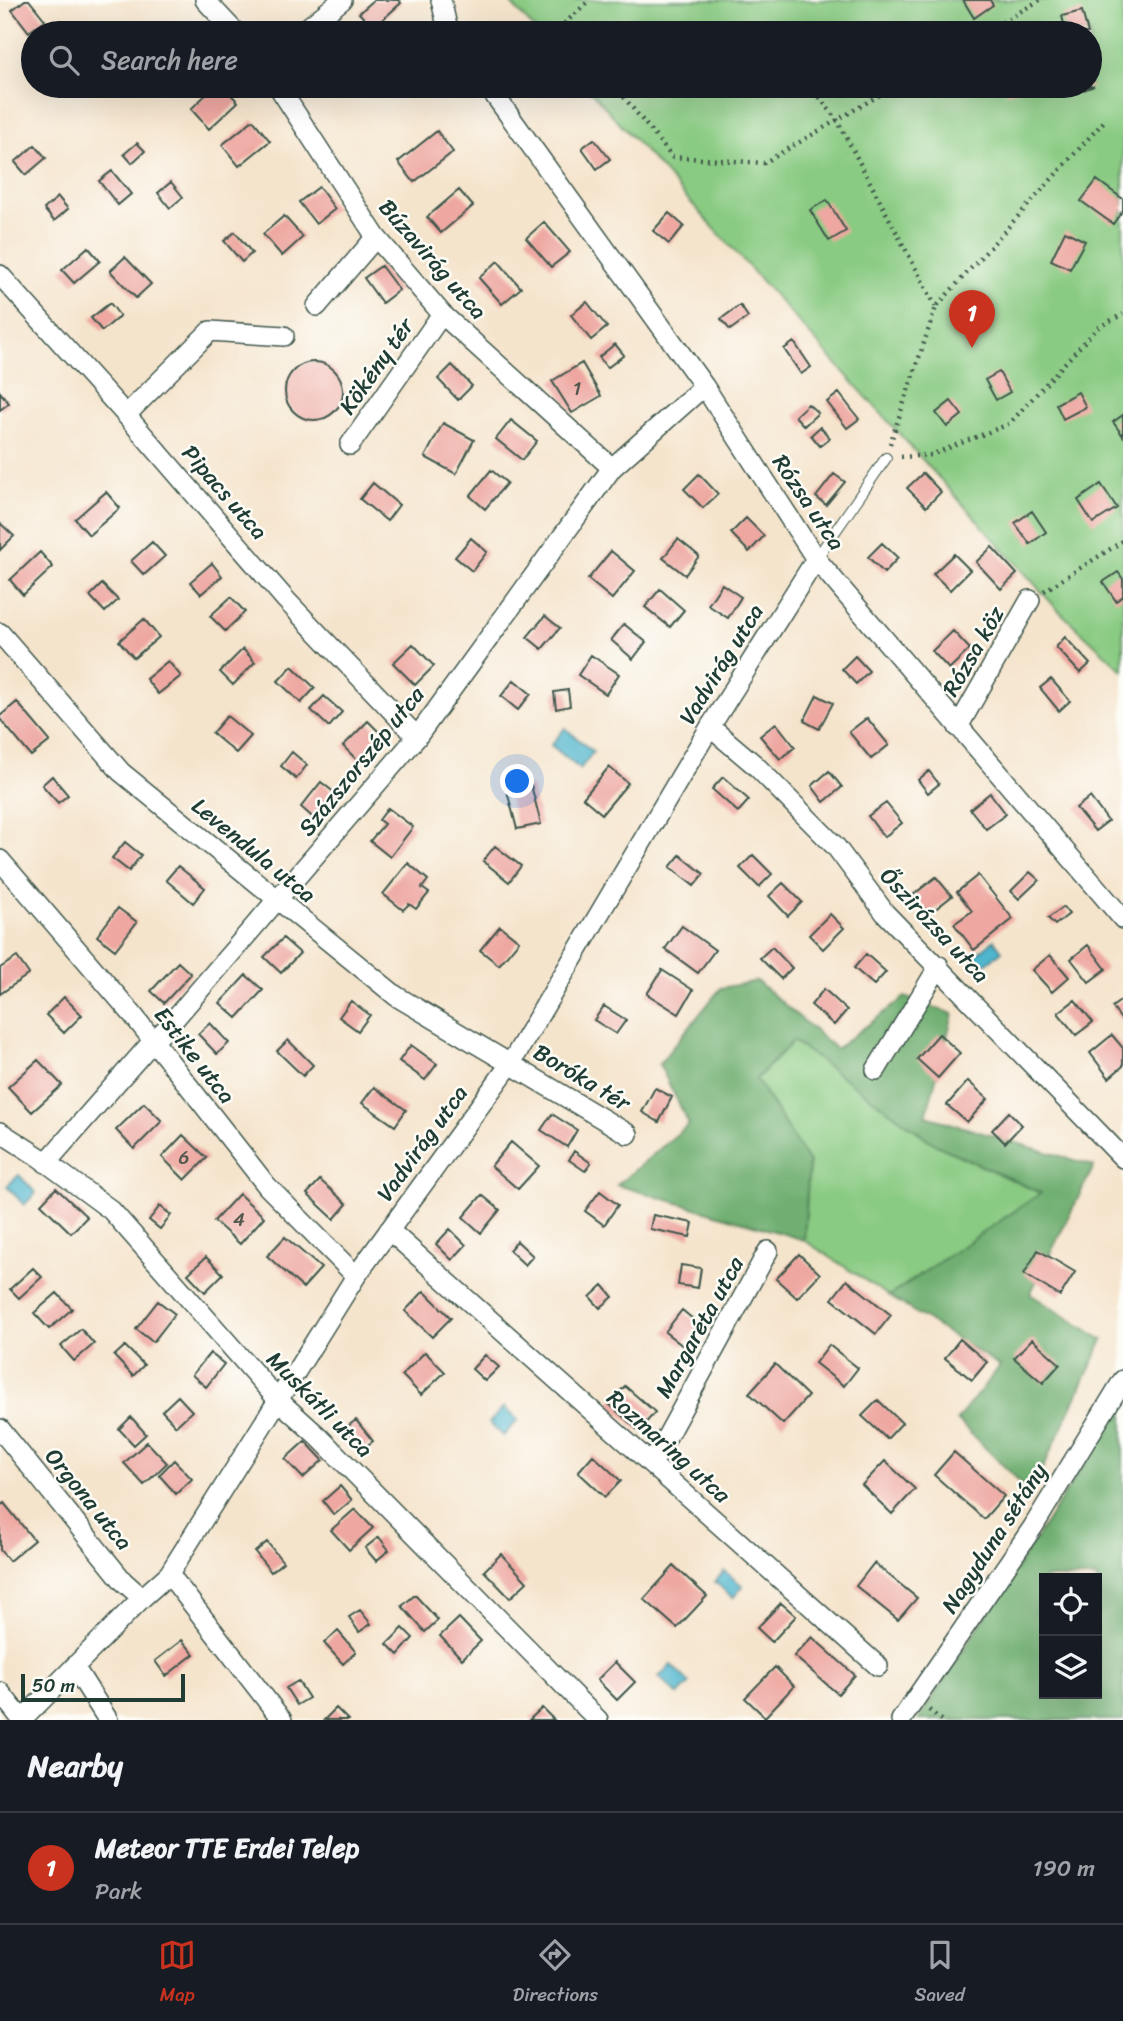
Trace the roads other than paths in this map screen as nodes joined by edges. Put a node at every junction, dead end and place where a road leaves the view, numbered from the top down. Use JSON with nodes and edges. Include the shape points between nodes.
{"nodes":[{"id":1,"x":205,"y":0,"type":"edge"},
{"id":2,"x":342,"y":0,"type":"edge"},
{"id":3,"x":441,"y":0,"type":"edge"},
{"id":4,"x":225,"y":21,"type":"edge"},
{"id":5,"x":316,"y":21,"type":"edge"},
{"id":6,"x":446,"y":21,"type":"edge"},
{"id":7,"x":286,"y":98,"type":"edge"},
{"id":8,"x":497,"y":98,"type":"edge"},
{"id":9,"x":376,"y":237,"type":"junction"},
{"id":10,"x":0,"y":275,"type":"edge"},
{"id":11,"x":317,"y":306,"type":"dead end"},
{"id":12,"x":442,"y":314,"type":"junction"},
{"id":13,"x":284,"y":336,"type":"dead end"},
{"id":14,"x":704,"y":386,"type":"junction"},
{"id":15,"x":126,"y":415,"type":"junction"},
{"id":16,"x":350,"y":445,"type":"dead end"},
{"id":17,"x":886,"y":458,"type":"road end"},
{"id":18,"x":612,"y":468,"type":"junction"},
{"id":19,"x":816,"y":559,"type":"junction"},
{"id":20,"x":1030,"y":600,"type":"road end"},
{"id":21,"x":0,"y":633,"type":"edge"},
{"id":22,"x":710,"y":727,"type":"junction"},
{"id":23,"x":958,"y":727,"type":"junction"},
{"id":24,"x":417,"y":737,"type":"junction"},
{"id":25,"x":0,"y":860,"type":"edge"},
{"id":26,"x":276,"y":900,"type":"junction"},
{"id":27,"x":1121,"y":912,"type":"edge"},
{"id":28,"x":939,"y":967,"type":"junction"},
{"id":29,"x":153,"y":1041,"type":"junction"},
{"id":30,"x":511,"y":1063,"type":"junction"},
{"id":31,"x":876,"y":1070,"type":"dead end"},
{"id":32,"x":0,"y":1132,"type":"edge"},
{"id":33,"x":628,"y":1134,"type":"dead end"},
{"id":34,"x":1123,"y":1158,"type":"edge"},
{"id":35,"x":46,"y":1163,"type":"junction"},
{"id":36,"x":389,"y":1230,"type":"junction"},
{"id":37,"x":768,"y":1251,"type":"dead end"},
{"id":38,"x":356,"y":1276,"type":"junction"},
{"id":39,"x":1123,"y":1380,"type":"edge"},
{"id":40,"x":277,"y":1399,"type":"junction"},
{"id":41,"x":0,"y":1429,"type":"edge"},
{"id":42,"x":652,"y":1464,"type":"junction"},
{"id":43,"x":169,"y":1574,"type":"junction"},
{"id":44,"x":142,"y":1598,"type":"junction"},
{"id":45,"x":878,"y":1666,"type":"dead end"},
{"id":46,"x":75,"y":1668,"type":"junction"},
{"id":47,"x":0,"y":1692,"type":"edge"},
{"id":48,"x":22,"y":1720,"type":"edge"},
{"id":49,"x":108,"y":1720,"type":"edge"},
{"id":50,"x":282,"y":1720,"type":"edge"},
{"id":51,"x":598,"y":1720,"type":"edge"},
{"id":52,"x":901,"y":1720,"type":"edge"}],
"edges":[{"from":1,"to":4,"type":"street"},
{"from":2,"to":5,"type":"street"},
{"from":3,"to":6,"type":"street"},
{"from":7,"to":9,"type":"street","name":"Búzavirág utca"},
{"from":8,"to":14,"type":"street","name":"Rózsa utca"},
{"from":9,"to":11,"type":"street"},
{"from":9,"to":12,"type":"street","name":"Búzavirág utca"},
{"from":10,"to":15,"type":"street","name":"Pipacs utca"},
{"from":12,"to":16,"type":"street","name":"Kökény tér"},
{"from":12,"to":18,"type":"street","name":"Búzavirág utca"},
{"from":13,"to":15,"type":"street","via":[[210,331]]},
{"from":14,"to":18,"type":"street","name":"Százszorszép utca"},
{"from":14,"to":19,"type":"street","name":"Rózsa utca"},
{"from":15,"to":24,"type":"street","name":"Pipacs utca","via":[[286,600]]},
{"from":17,"to":19,"type":"lane"},
{"from":18,"to":24,"type":"street","name":"Százszorszép utca"},
{"from":19,"to":22,"type":"street","name":"Vadvirág utca"},
{"from":19,"to":23,"type":"street","name":"Rózsa utca"},
{"from":20,"to":23,"type":"street","name":"Rózsa köz"},
{"from":21,"to":26,"type":"street","name":"Levendula utca","via":[[121,772]]},
{"from":22,"to":28,"type":"street","name":"Őszirózsa utca","via":[[755,765],[836,847],[885,913]]},
{"from":22,"to":30,"type":"street","name":"Vadvirág utca"},
{"from":23,"to":27,"type":"street","name":"Rózsa utca"},
{"from":24,"to":26,"type":"street","name":"Százszorszép utca"},
{"from":25,"to":29,"type":"street","name":"Estike utca"},
{"from":26,"to":29,"type":"street","name":"Százszorszép utca"},
{"from":26,"to":30,"type":"street","name":"Levendula utca","via":[[396,996]]},
{"from":28,"to":31,"type":"street"},
{"from":28,"to":34,"type":"street","name":"Őszirózsa utca"},
{"from":29,"to":35,"type":"street","name":"Százszorszép utca"},
{"from":29,"to":38,"type":"street","name":"Estike utca","via":[[267,1186]]},
{"from":30,"to":33,"type":"street","name":"Boróka tér"},
{"from":30,"to":36,"type":"street","name":"Vadvirág utca"},
{"from":32,"to":35,"type":"street","name":"Muskátli utca"},
{"from":35,"to":40,"type":"street","name":"Muskátli utca","via":[[111,1210]]},
{"from":36,"to":38,"type":"street","name":"Vadvirág utca"},
{"from":36,"to":42,"type":"street","name":"Rozmaring utca"},
{"from":37,"to":42,"type":"street","name":"Margaréta utca"},
{"from":38,"to":40,"type":"street","name":"Vadvirág utca"},
{"from":39,"to":52,"type":"street","name":"Nagyduna sétány","via":[[1033,1527]]},
{"from":40,"to":43,"type":"street","name":"Vadvirág utca"},
{"from":40,"to":51,"type":"street","name":"Muskátli utca"},
{"from":41,"to":44,"type":"street","name":"Orgona utca","via":[[123,1581]]},
{"from":42,"to":45,"type":"street","name":"Rozmaring utca"},
{"from":43,"to":44,"type":"street","name":"Vadvirág utca"},
{"from":43,"to":50,"type":"street"},
{"from":44,"to":46,"type":"street","name":"Vadvirág utca"},
{"from":46,"to":48,"type":"street","name":"Vadvirág utca"},
{"from":46,"to":49,"type":"street"},
{"from":47,"to":48,"type":"street"}]}
